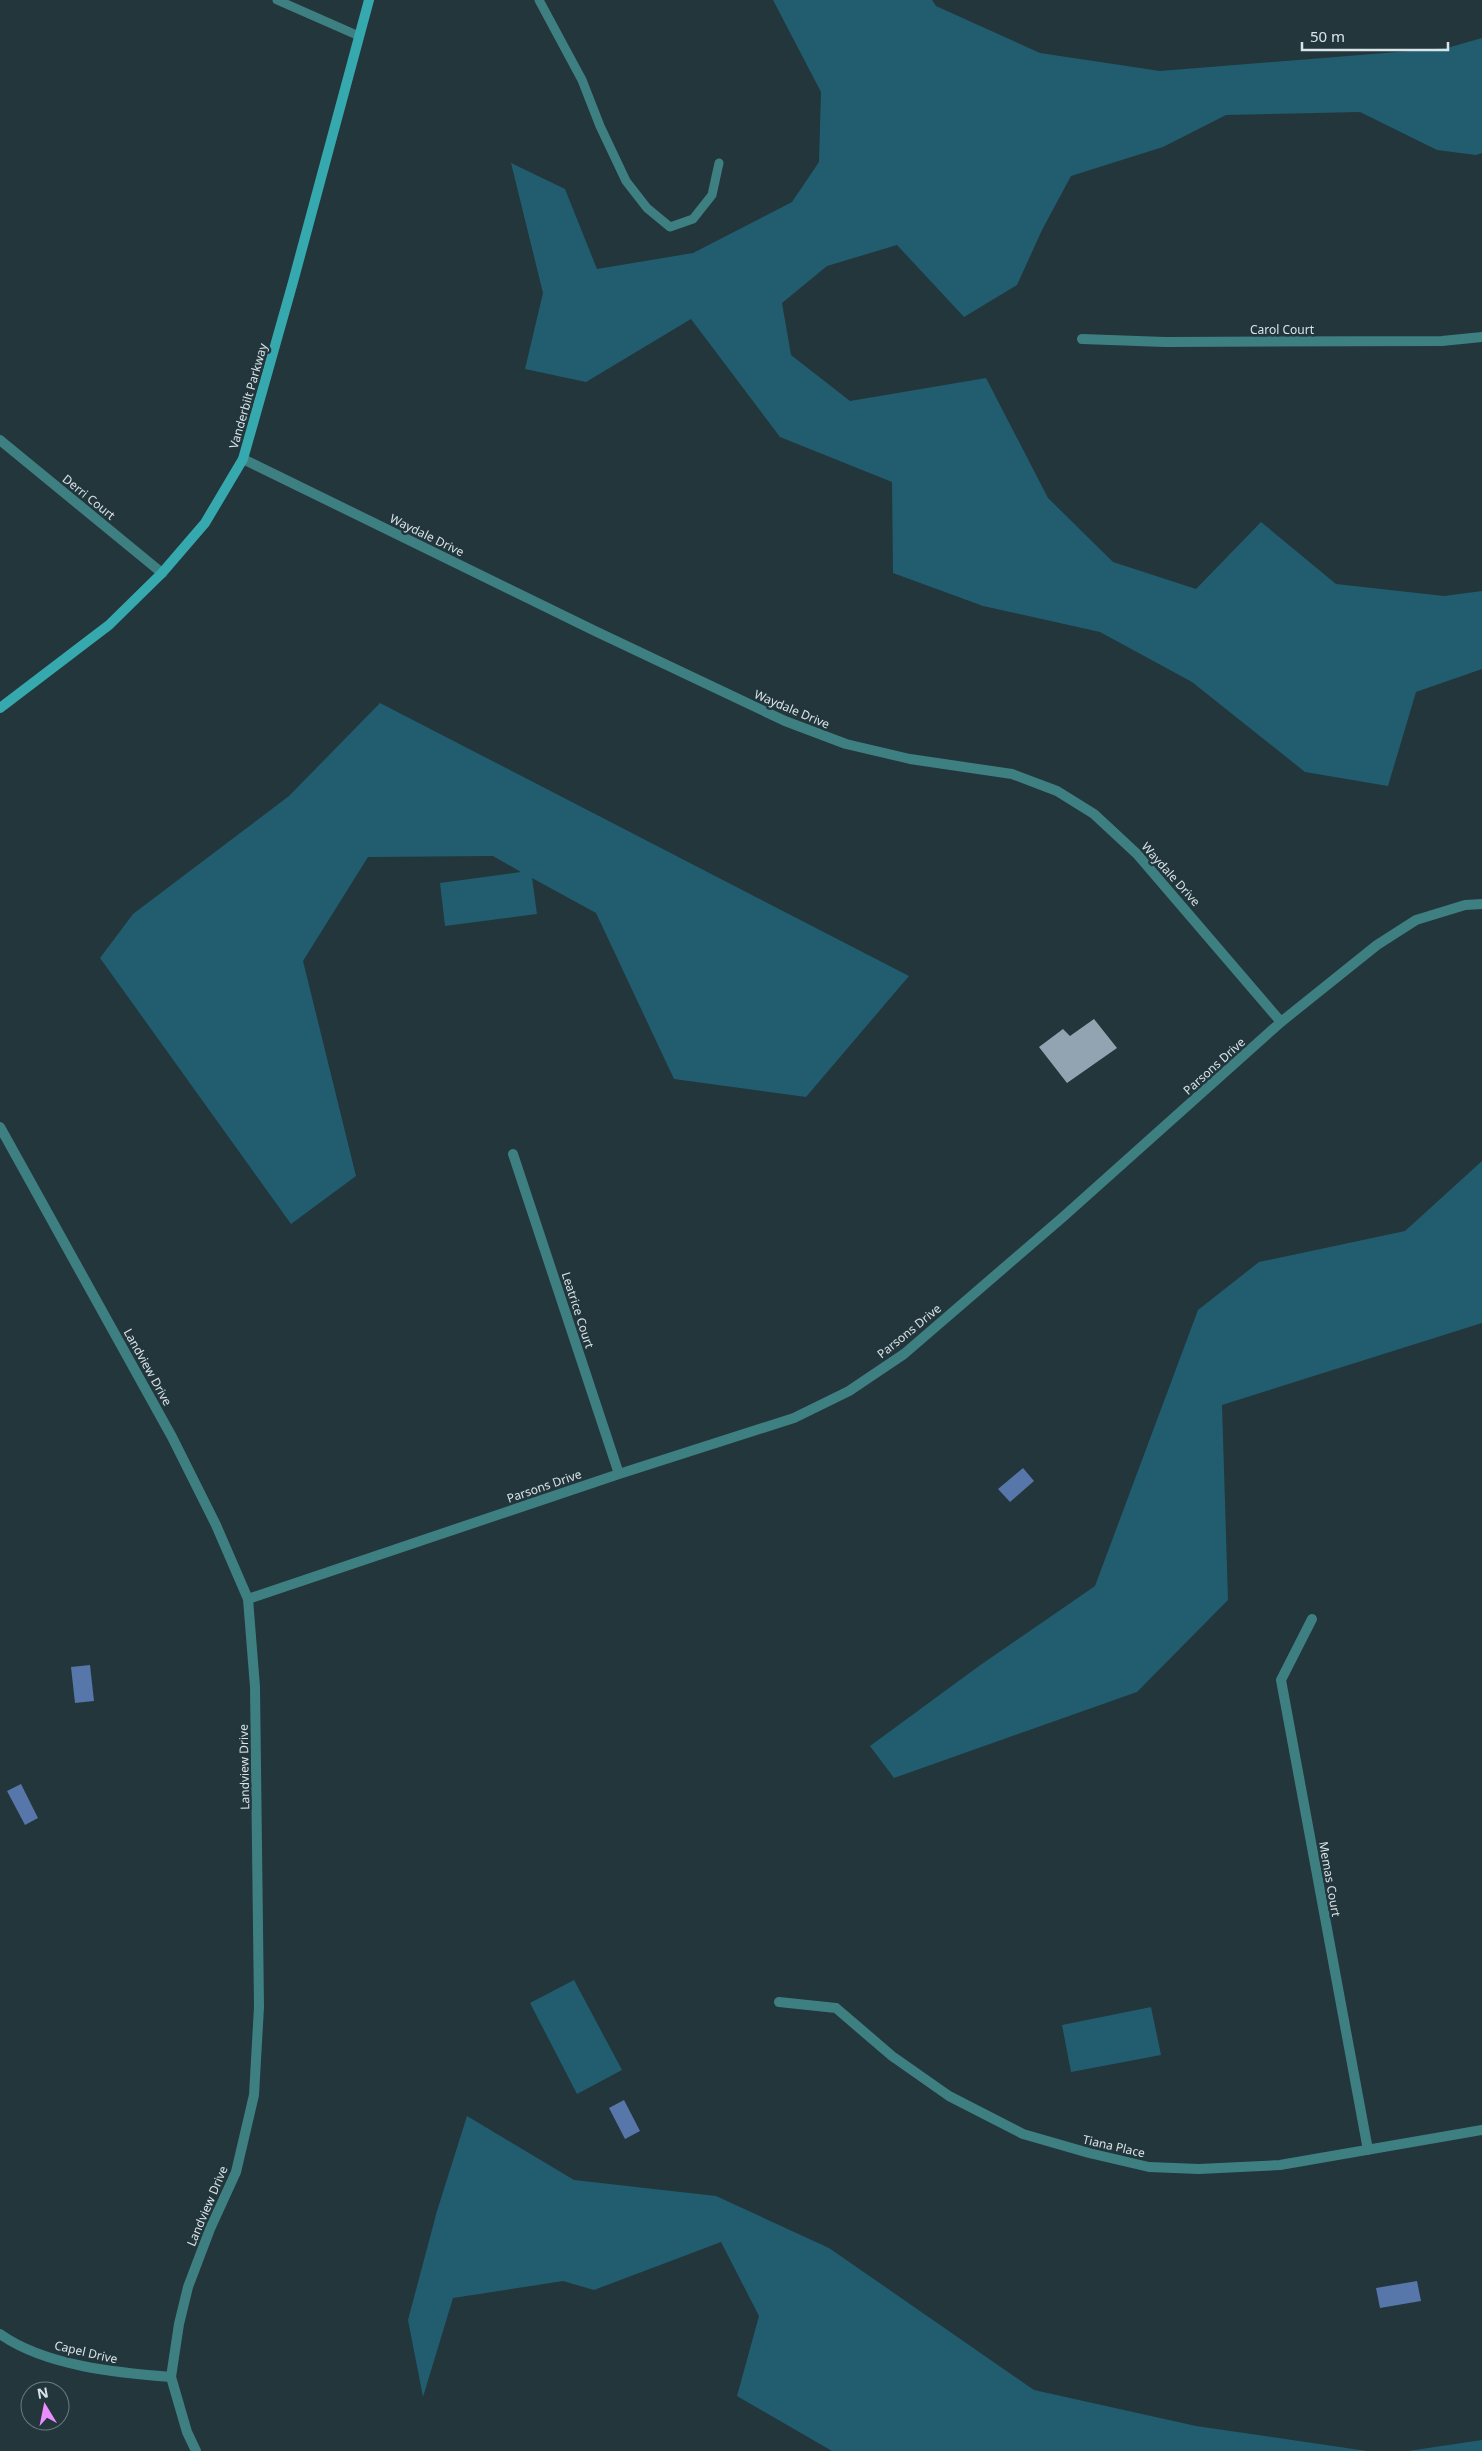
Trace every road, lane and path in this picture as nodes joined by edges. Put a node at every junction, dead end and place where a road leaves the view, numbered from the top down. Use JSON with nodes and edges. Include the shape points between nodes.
{"nodes":[{"id":1,"x":277,"y":0,"type":"edge"},
{"id":2,"x":368,"y":0,"type":"edge"},
{"id":3,"x":540,"y":0,"type":"edge"},
{"id":4,"x":359,"y":36,"type":"junction"},
{"id":5,"x":719,"y":163,"type":"dead end"},
{"id":6,"x":1482,"y":337,"type":"edge"},
{"id":7,"x":1082,"y":339,"type":"dead end"},
{"id":8,"x":0,"y":440,"type":"edge"},
{"id":9,"x":243,"y":459,"type":"junction"},
{"id":10,"x":162,"y":573,"type":"junction"},
{"id":11,"x":0,"y":708,"type":"edge"},
{"id":12,"x":1482,"y":904,"type":"edge"},
{"id":13,"x":1282,"y":1022,"type":"junction"},
{"id":14,"x":0,"y":1127,"type":"edge"},
{"id":15,"x":513,"y":1154,"type":"dead end"},
{"id":16,"x":619,"y":1474,"type":"junction"},
{"id":17,"x":248,"y":1599,"type":"junction"},
{"id":18,"x":1312,"y":1618,"type":"dead end"},
{"id":19,"x":780,"y":2002,"type":"dead end"},
{"id":20,"x":1482,"y":2130,"type":"edge"},
{"id":21,"x":1368,"y":2150,"type":"junction"},
{"id":22,"x":0,"y":2334,"type":"edge"},
{"id":23,"x":171,"y":2377,"type":"junction"},
{"id":24,"x":196,"y":2451,"type":"edge"}],
"edges":[{"from":1,"to":4,"type":"lane"},
{"from":2,"to":4,"type":"main road","name":"Vanderbilt Parkway"},
{"from":3,"to":5,"type":"lane","via":[[582,80],[626,181],[647,208],[670,227],[693,219],[712,195]]},
{"from":4,"to":9,"type":"main road","name":"Vanderbilt Parkway"},
{"from":6,"to":7,"type":"street","name":"Carol Court","via":[[1432,341],[1165,342]]},
{"from":8,"to":10,"type":"street","name":"Derri Court"},
{"from":9,"to":10,"type":"main road","name":"Vanderbilt Parkway","via":[[205,523]]},
{"from":9,"to":13,"type":"street","name":"Waydale Drive","via":[[785,721],[846,744],[910,759],[1012,774],[1057,791],[1094,814],[1138,854]]},
{"from":10,"to":11,"type":"main road","name":"Vanderbilt Parkway","via":[[109,626]]},
{"from":12,"to":13,"type":"street","name":"Parsons Drive","via":[[1465,905],[1416,920],[1377,945]]},
{"from":13,"to":16,"type":"street","name":"Parsons Drive","via":[[904,1354],[850,1391],[794,1418]]},
{"from":14,"to":17,"type":"street","name":"Landview Drive","via":[[172,1437]]},
{"from":15,"to":16,"type":"street","name":"Leatrice Court"},
{"from":16,"to":17,"type":"street","name":"Parsons Drive"},
{"from":17,"to":23,"type":"street","name":"Landview Drive","via":[[255,1687],[259,2007],[254,2094],[236,2172],[188,2287]]},
{"from":18,"to":21,"type":"street","name":"Memas Court","via":[[1281,1680]]},
{"from":19,"to":21,"type":"street","name":"Tiana Place","via":[[836,2008],[892,2056],[949,2096],[1023,2134],[1089,2153],[1149,2167],[1199,2170],[1280,2165]]},
{"from":20,"to":21,"type":"street","name":"Tiana Place"},
{"from":22,"to":23,"type":"street","name":"Capel Drive","via":[[62,2361],[111,2372]]},
{"from":23,"to":24,"type":"street","name":"Landview Drive"}]}
